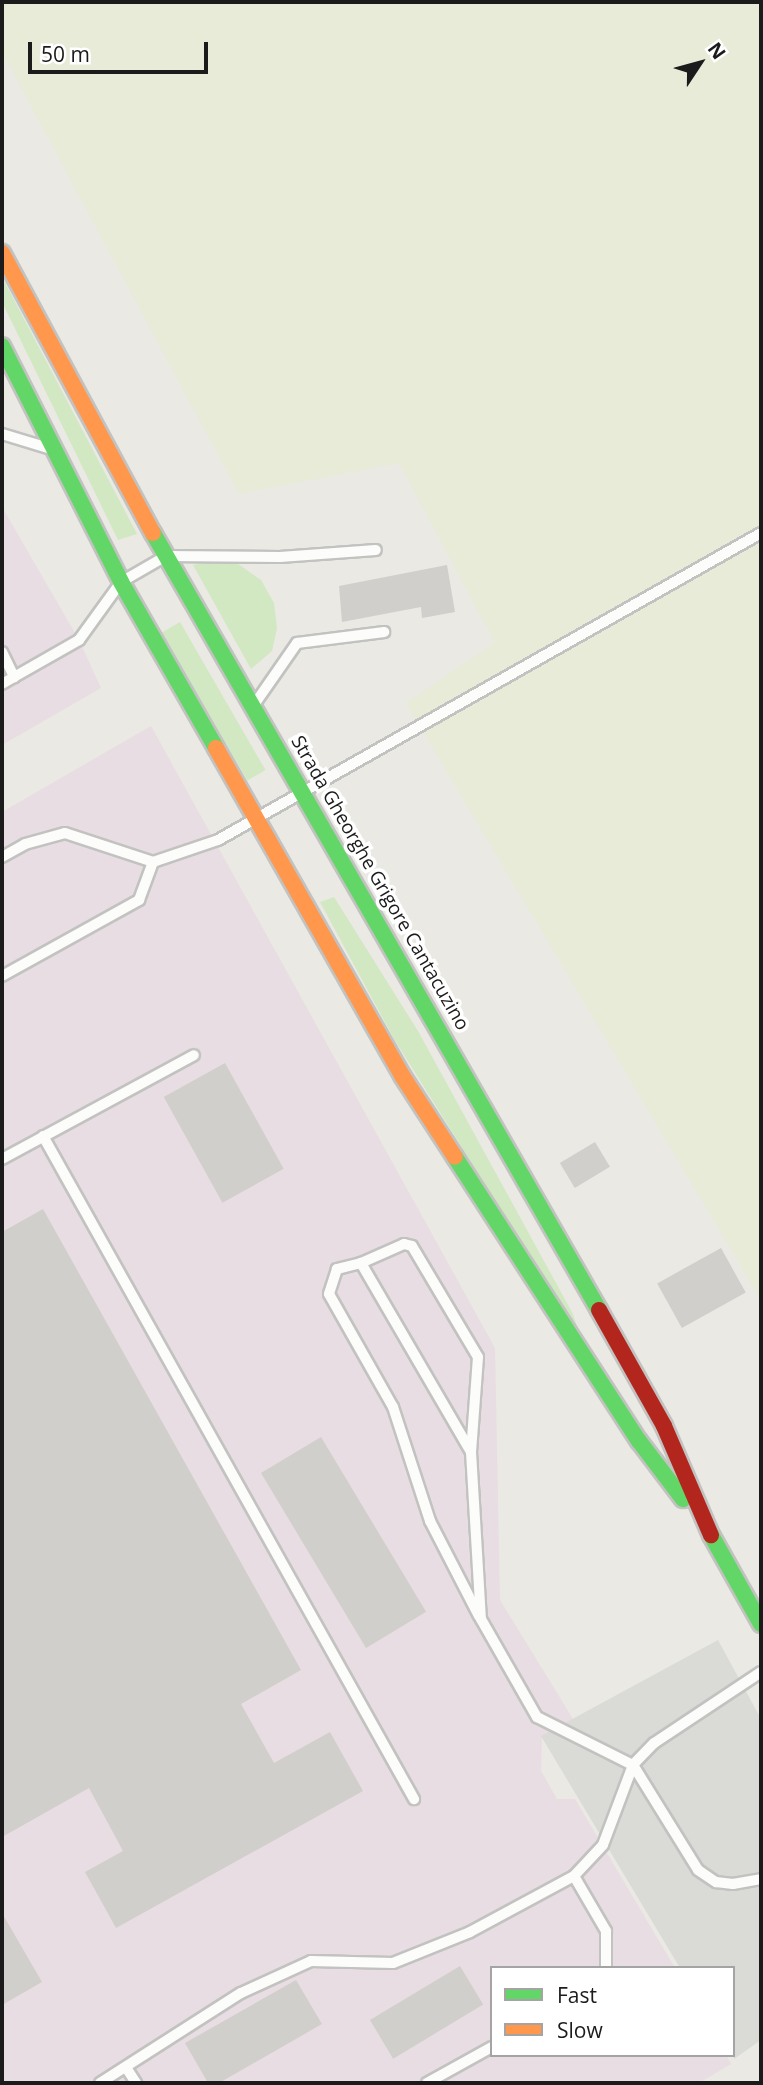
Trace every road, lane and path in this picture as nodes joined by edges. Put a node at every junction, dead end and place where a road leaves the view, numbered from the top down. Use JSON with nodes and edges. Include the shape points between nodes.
{"nodes":[{"id":1,"x":2,"y":253,"type":"edge"},
{"id":2,"x":2,"y":346,"type":"edge"},
{"id":3,"x":2,"y":433,"type":"edge"},
{"id":4,"x":54,"y":450,"type":"junction"},
{"id":5,"x":761,"y":533,"type":"edge"},
{"id":6,"x":376,"y":550,"type":"dead end"},
{"id":7,"x":166,"y":556,"type":"junction"},
{"id":8,"x":121,"y":582,"type":"junction"},
{"id":9,"x":384,"y":632,"type":"dead end"},
{"id":10,"x":2,"y":652,"type":"edge"},
{"id":11,"x":14,"y":677,"type":"junction"},
{"id":12,"x":2,"y":684,"type":"edge"},
{"id":13,"x":253,"y":706,"type":"junction"},
{"id":14,"x":302,"y":792,"type":"junction"},
{"id":15,"x":256,"y":819,"type":"junction"},
{"id":16,"x":2,"y":857,"type":"edge"},
{"id":17,"x":153,"y":862,"type":"junction"},
{"id":18,"x":2,"y":976,"type":"edge"},
{"id":19,"x":194,"y":1055,"type":"dead end"},
{"id":20,"x":43,"y":1136,"type":"junction"},
{"id":21,"x":2,"y":1159,"type":"edge"},
{"id":22,"x":361,"y":1263,"type":"junction"},
{"id":23,"x":471,"y":1452,"type":"junction"},
{"id":24,"x":713,"y":1539,"type":"junction"},
{"id":25,"x":481,"y":1619,"type":"junction"},
{"id":26,"x":761,"y":1624,"type":"edge"},
{"id":27,"x":761,"y":1672,"type":"edge"},
{"id":28,"x":633,"y":1765,"type":"junction"},
{"id":29,"x":414,"y":1799,"type":"dead end"},
{"id":30,"x":574,"y":1876,"type":"junction"},
{"id":31,"x":761,"y":1879,"type":"edge"},
{"id":32,"x":606,"y":1966,"type":"edge"},
{"id":33,"x":490,"y":2048,"type":"edge"},
{"id":34,"x":127,"y":2069,"type":"junction"},
{"id":35,"x":100,"y":2083,"type":"edge"},
{"id":36,"x":136,"y":2083,"type":"edge"},
{"id":37,"x":427,"y":2083,"type":"edge"}],
"edges":[{"from":1,"to":7,"type":"main road","name":"Strada Gheorghe Grigore Cantacuzino"},
{"from":2,"to":4,"type":"main road","name":"Strada Gheorghe Grigore Cantacuzino"},
{"from":3,"to":4,"type":"lane"},
{"from":4,"to":8,"type":"main road","name":"Strada Gheorghe Grigore Cantacuzino"},
{"from":5,"to":14,"type":"lane"},
{"from":6,"to":7,"type":"lane","via":[[280,557]]},
{"from":7,"to":8,"type":"lane"},
{"from":7,"to":13,"type":"main road","name":"Strada Gheorghe Grigore Cantacuzino"},
{"from":8,"to":11,"type":"lane","via":[[79,640]]},
{"from":8,"to":15,"type":"main road","name":"Strada Gheorghe Grigore Cantacuzino"},
{"from":9,"to":13,"type":"lane","via":[[297,643]]},
{"from":10,"to":11,"type":"lane"},
{"from":11,"to":12,"type":"lane"},
{"from":13,"to":14,"type":"main road","name":"Strada Gheorghe Grigore Cantacuzino"},
{"from":14,"to":15,"type":"lane"},
{"from":14,"to":24,"type":"main road","name":"Strada Gheorghe Grigore Cantacuzino","via":[[494,1121],[664,1426]]},
{"from":15,"to":17,"type":"lane","via":[[218,840]]},
{"from":15,"to":24,"type":"main road","name":"Strada Gheorghe Grigore Cantacuzino","via":[[403,1077],[639,1441]]},
{"from":16,"to":17,"type":"lane","via":[[65,833]]},
{"from":17,"to":18,"type":"lane","via":[[139,900]]},
{"from":19,"to":20,"type":"lane"},
{"from":20,"to":21,"type":"lane"},
{"from":20,"to":29,"type":"lane"},
{"from":22,"to":23,"type":"lane"},
{"from":22,"to":23,"type":"lane","via":[[404,1244],[412,1246],[462,1329],[479,1361]]},
{"from":22,"to":25,"type":"lane","via":[[337,1269],[329,1294],[393,1407],[430,1521]]},
{"from":23,"to":25,"type":"lane"},
{"from":24,"to":26,"type":"main road","name":"Strada Gheorghe Grigore Cantacuzino"},
{"from":25,"to":28,"type":"lane","via":[[537,1717]]},
{"from":27,"to":28,"type":"lane","via":[[654,1743]]},
{"from":28,"to":30,"type":"lane","via":[[603,1844]]},
{"from":28,"to":31,"type":"lane","via":[[698,1871],[716,1882]]},
{"from":30,"to":32,"type":"lane","via":[[606,1931]]},
{"from":30,"to":34,"type":"lane","via":[[470,1932],[393,1963],[311,1961],[241,1993]]},
{"from":33,"to":37,"type":"lane"},
{"from":34,"to":35,"type":"lane"},
{"from":34,"to":36,"type":"lane"}]}
